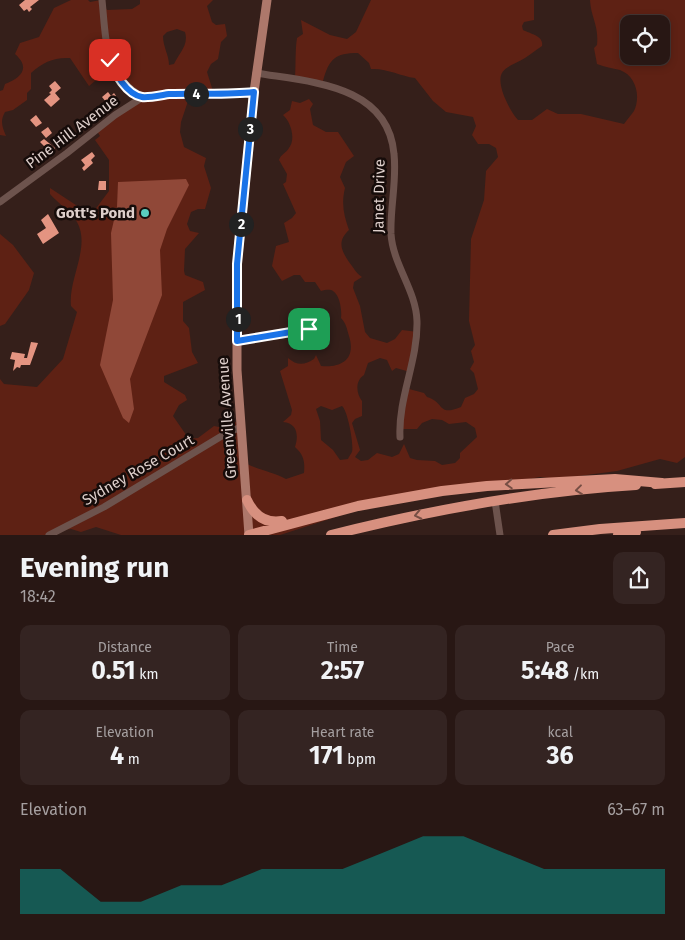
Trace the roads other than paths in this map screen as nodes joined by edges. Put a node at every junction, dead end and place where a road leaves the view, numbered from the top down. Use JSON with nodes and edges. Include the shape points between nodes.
{"nodes":[{"id":1,"x":102,"y":0,"type":"edge"},
{"id":2,"x":267,"y":0,"type":"edge"},
{"id":3,"x":256,"y":73,"type":"junction"},
{"id":4,"x":254,"y":92,"type":"junction"},
{"id":5,"x":142,"y":97,"type":"junction"},
{"id":6,"x":0,"y":202,"type":"edge"},
{"id":7,"x":309,"y":329,"type":"dead end"},
{"id":8,"x":237,"y":341,"type":"junction"},
{"id":9,"x":241,"y":427,"type":"junction"},
{"id":10,"x":400,"y":437,"type":"dead end"},
{"id":11,"x":685,"y":482,"type":"edge"},
{"id":12,"x":662,"y":483,"type":"junction"},
{"id":13,"x":247,"y":500,"type":"junction"},
{"id":14,"x":495,"y":501,"type":"junction"},
{"id":15,"x":318,"y":516,"type":"junction"},
{"id":16,"x":685,"y":524,"type":"edge"},
{"id":17,"x":49,"y":535,"type":"edge"},
{"id":18,"x":249,"y":535,"type":"edge"},
{"id":19,"x":331,"y":535,"type":"edge"},
{"id":20,"x":500,"y":535,"type":"edge"},
{"id":21,"x":553,"y":535,"type":"edge"},
{"id":22,"x":618,"y":535,"type":"edge"}],
"edges":[{"from":1,"to":5,"type":"street","via":[[114,70],[124,85]]},
{"from":2,"to":3,"type":"main road","name":"Greenville Avenue"},
{"from":3,"to":4,"type":"main road","name":"Greenville Avenue"},
{"from":3,"to":10,"type":"street","name":"Janet Drive","via":[[308,80],[345,92],[367,104],[389,131],[395,162],[392,247],[417,320],[412,366],[399,417]]},
{"from":4,"to":5,"type":"street","name":"Pine Hill Avenue"},
{"from":4,"to":8,"type":"main road","name":"Greenville Avenue","via":[[237,264]]},
{"from":5,"to":6,"type":"street","name":"Pine Hill Avenue"},
{"from":7,"to":8,"type":"street"},
{"from":8,"to":9,"type":"main road","name":"Greenville Avenue"},
{"from":9,"to":13,"type":"main road","name":"Greenville Avenue"},
{"from":9,"to":17,"type":"street","name":"Sydney Rose Court","via":[[104,507]]},
{"from":11,"to":12,"type":"highway"},
{"from":12,"to":14,"type":"highway","one_way":true},
{"from":12,"to":15,"type":"highway","one_way":true,"via":[[615,479],[488,486],[411,496]]},
{"from":13,"to":15,"type":"highway","via":[[258,516],[270,522]]},
{"from":13,"to":18,"type":"main road","name":"Greenville Avenue"},
{"from":14,"to":19,"type":"highway","one_way":true},
{"from":14,"to":20,"type":"street"},
{"from":15,"to":18,"type":"highway"},
{"from":16,"to":21,"type":"highway"},
{"from":16,"to":22,"type":"highway"}]}
